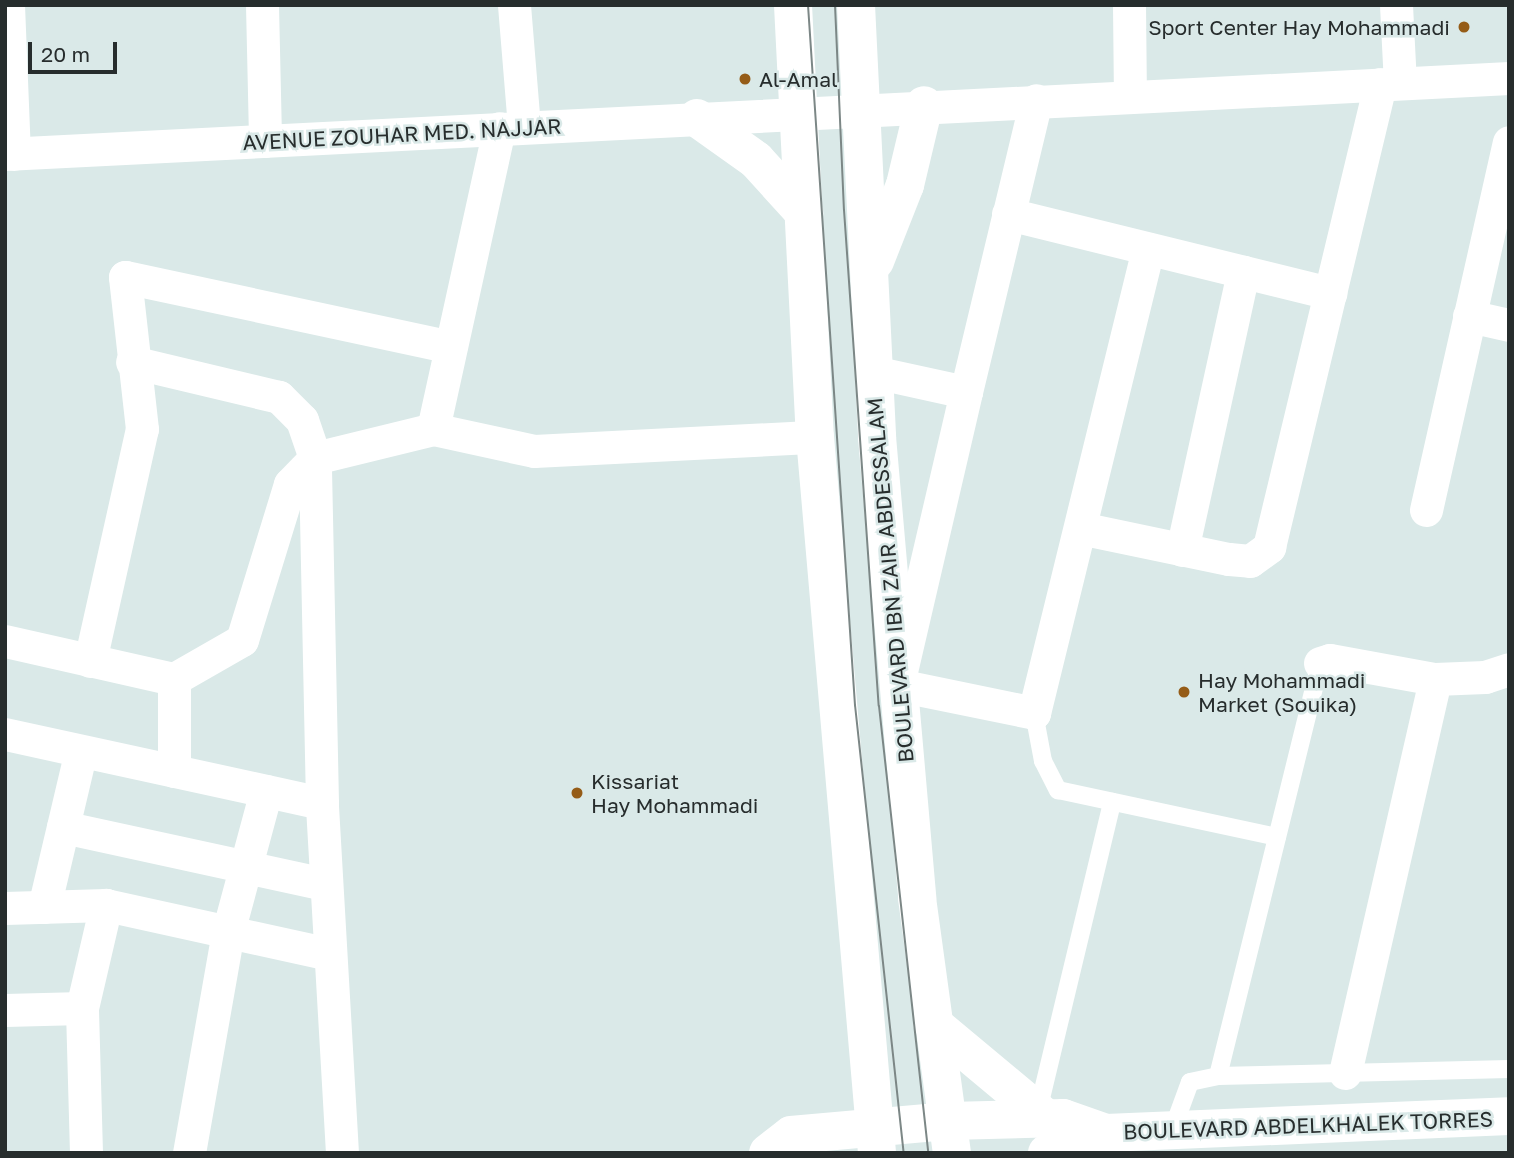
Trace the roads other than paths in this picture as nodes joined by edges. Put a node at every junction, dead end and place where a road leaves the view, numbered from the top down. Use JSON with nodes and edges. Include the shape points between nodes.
{"nodes":[{"id":1,"x":8,"y":5,"type":"edge"},
{"id":2,"x":262,"y":5,"type":"edge"},
{"id":3,"x":514,"y":5,"type":"edge"},
{"id":4,"x":793,"y":5,"type":"edge"},
{"id":5,"x":856,"y":5,"type":"edge"},
{"id":6,"x":1129,"y":5,"type":"edge"},
{"id":7,"x":1396,"y":5,"type":"edge"},
{"id":8,"x":1509,"y":78,"type":"edge"},
{"id":9,"x":9,"y":82,"type":"edge"},
{"id":10,"x":1390,"y":84,"type":"junction"},
{"id":11,"x":1130,"y":96,"type":"junction"},
{"id":12,"x":1036,"y":100,"type":"junction"},
{"id":13,"x":924,"y":105,"type":"junction"},
{"id":14,"x":862,"y":108,"type":"junction"},
{"id":15,"x":799,"y":113,"type":"junction"},
{"id":16,"x":696,"y":118,"type":"junction"},
{"id":17,"x":511,"y":128,"type":"junction"},
{"id":18,"x":265,"y":141,"type":"junction"},
{"id":19,"x":1509,"y":142,"type":"edge"},
{"id":20,"x":9,"y":154,"type":"edge"},
{"id":21,"x":1503,"y":188,"type":"edge"},
{"id":22,"x":804,"y":213,"type":"junction"},
{"id":23,"x":1008,"y":214,"type":"junction"},
{"id":24,"x":1148,"y":249,"type":"junction"},
{"id":25,"x":870,"y":272,"type":"junction"},
{"id":26,"x":1243,"y":272,"type":"junction"},
{"id":27,"x":1330,"y":293,"type":"junction"},
{"id":28,"x":1469,"y":316,"type":"junction"},
{"id":29,"x":1509,"y":325,"type":"edge"},
{"id":30,"x":451,"y":347,"type":"junction"},
{"id":31,"x":132,"y":362,"type":"junction"},
{"id":32,"x":874,"y":372,"type":"junction"},
{"id":33,"x":966,"y":392,"type":"junction"},
{"id":34,"x":433,"y":429,"type":"junction"},
{"id":35,"x":816,"y":437,"type":"junction"},
{"id":36,"x":315,"y":458,"type":"junction"},
{"id":37,"x":1426,"y":510,"type":"dead end"},
{"id":38,"x":1080,"y":528,"type":"junction"},
{"id":39,"x":1182,"y":550,"type":"junction"},
{"id":40,"x":5,"y":641,"type":"edge"},
{"id":41,"x":90,"y":661,"type":"junction"},
{"id":42,"x":1320,"y":663,"type":"joint"},
{"id":43,"x":1508,"y":670,"type":"edge"},
{"id":44,"x":174,"y":679,"type":"junction"},
{"id":45,"x":1435,"y":679,"type":"junction"},
{"id":46,"x":898,"y":685,"type":"junction"},
{"id":47,"x":1034,"y":713,"type":"junction"},
{"id":48,"x":5,"y":734,"type":"edge"},
{"id":49,"x":81,"y":751,"type":"junction"},
{"id":50,"x":174,"y":771,"type":"junction"},
{"id":51,"x":265,"y":791,"type":"junction"},
{"id":52,"x":1112,"y":802,"type":"junction"},
{"id":53,"x":322,"y":803,"type":"junction"},
{"id":54,"x":63,"y":827,"type":"junction"},
{"id":55,"x":1277,"y":837,"type":"junction"},
{"id":56,"x":245,"y":866,"type":"junction"},
{"id":57,"x":325,"y":884,"type":"junction"},
{"id":58,"x":106,"y":905,"type":"junction"},
{"id":59,"x":44,"y":907,"type":"junction"},
{"id":60,"x":5,"y":908,"type":"edge"},
{"id":61,"x":228,"y":932,"type":"junction"},
{"id":62,"x":329,"y":954,"type":"junction"},
{"id":63,"x":82,"y":1008,"type":"junction"},
{"id":64,"x":5,"y":1010,"type":"edge"},
{"id":65,"x":932,"y":1023,"type":"junction"},
{"id":66,"x":1509,"y":1069,"type":"edge"},
{"id":67,"x":1345,"y":1073,"type":"junction"},
{"id":68,"x":1218,"y":1076,"type":"junction"},
{"id":69,"x":1509,"y":1116,"type":"edge"},
{"id":70,"x":1044,"y":1127,"type":"edge"},
{"id":71,"x":1172,"y":1131,"type":"junction"},
{"id":72,"x":950,"y":1137,"type":"edge"},
{"id":73,"x":876,"y":1140,"type":"edge"},
{"id":74,"x":86,"y":1153,"type":"edge"},
{"id":75,"x":189,"y":1153,"type":"edge"},
{"id":76,"x":342,"y":1153,"type":"edge"},
{"id":77,"x":768,"y":1153,"type":"edge"}],
"edges":[{"from":1,"to":9,"type":"street"},
{"from":2,"to":18,"type":"street"},
{"from":3,"to":17,"type":"street"},
{"from":4,"to":15,"type":"street"},
{"from":5,"to":14,"type":"street","name":"BOULEVARD IBN ZAIR ABDESSALAM"},
{"from":6,"to":11,"type":"street"},
{"from":7,"to":10,"type":"street"},
{"from":8,"to":10,"type":"street","name":"AVENUE ZOUHAR MED. NAJJAR"},
{"from":9,"to":20,"type":"street"},
{"from":10,"to":11,"type":"street","name":"AVENUE ZOUHAR MED. NAJJAR"},
{"from":10,"to":27,"type":"street"},
{"from":11,"to":12,"type":"street","name":"AVENUE ZOUHAR MED. NAJJAR"},
{"from":12,"to":13,"type":"street","name":"AVENUE ZOUHAR MED. NAJJAR"},
{"from":12,"to":23,"type":"street"},
{"from":13,"to":14,"type":"street","name":"AVENUE ZOUHAR MED. NAJJAR"},
{"from":13,"to":25,"type":"street","via":[[905,185]]},
{"from":14,"to":15,"type":"street","name":"AVENUE ZOUHAR MED. NAJJAR"},
{"from":14,"to":25,"type":"street","name":"BOULEVARD IBN ZAIR ABDESSALAM"},
{"from":15,"to":16,"type":"street","name":"AVENUE ZOUHAR MED. NAJJAR"},
{"from":15,"to":22,"type":"street"},
{"from":16,"to":17,"type":"street","name":"AVENUE ZOUHAR MED. NAJJAR"},
{"from":16,"to":22,"type":"street","via":[[756,160]]},
{"from":17,"to":18,"type":"street","name":"AVENUE ZOUHAR MED. NAJJAR"},
{"from":17,"to":30,"type":"street"},
{"from":18,"to":20,"type":"street","name":"AVENUE ZOUHAR MED. NAJJAR"},
{"from":19,"to":21,"type":"street"},
{"from":21,"to":28,"type":"street"},
{"from":22,"to":35,"type":"street"},
{"from":23,"to":24,"type":"street"},
{"from":23,"to":33,"type":"street"},
{"from":24,"to":26,"type":"street"},
{"from":24,"to":38,"type":"street"},
{"from":25,"to":32,"type":"street","name":"BOULEVARD IBN ZAIR ABDESSALAM"},
{"from":26,"to":27,"type":"street"},
{"from":26,"to":39,"type":"street"},
{"from":27,"to":39,"type":"street","via":[[1269,547],[1250,561]]},
{"from":28,"to":29,"type":"street"},
{"from":28,"to":37,"type":"street"},
{"from":30,"to":31,"type":"street","via":[[125,277]]},
{"from":30,"to":34,"type":"street"},
{"from":31,"to":36,"type":"street","via":[[279,397],[302,420]]},
{"from":31,"to":41,"type":"street","via":[[142,429]]},
{"from":32,"to":33,"type":"street"},
{"from":32,"to":46,"type":"street","name":"BOULEVARD IBN ZAIR ABDESSALAM"},
{"from":33,"to":46,"type":"street"},
{"from":34,"to":35,"type":"street","via":[[534,451]]},
{"from":34,"to":36,"type":"street"},
{"from":35,"to":73,"type":"street"},
{"from":36,"to":44,"type":"street","via":[[289,484],[242,640]]},
{"from":36,"to":53,"type":"street"},
{"from":38,"to":39,"type":"street"},
{"from":38,"to":47,"type":"street"},
{"from":40,"to":41,"type":"street"},
{"from":41,"to":44,"type":"street"},
{"from":42,"to":45,"type":"street","via":[[1330,660]]},
{"from":42,"to":55,"type":"lane"},
{"from":43,"to":45,"type":"street","via":[[1485,677]]},
{"from":44,"to":50,"type":"street"},
{"from":45,"to":67,"type":"street"},
{"from":46,"to":47,"type":"street"},
{"from":46,"to":65,"type":"street","name":"BOULEVARD IBN ZAIR ABDESSALAM"},
{"from":47,"to":52,"type":"lane","via":[[1053,788]]},
{"from":48,"to":49,"type":"street"},
{"from":49,"to":50,"type":"street"},
{"from":49,"to":54,"type":"street"},
{"from":50,"to":51,"type":"street"},
{"from":51,"to":53,"type":"street"},
{"from":51,"to":56,"type":"street"},
{"from":52,"to":55,"type":"lane"},
{"from":52,"to":70,"type":"lane"},
{"from":53,"to":57,"type":"street"},
{"from":54,"to":56,"type":"street"},
{"from":54,"to":59,"type":"street"},
{"from":55,"to":68,"type":"lane"},
{"from":56,"to":57,"type":"street"},
{"from":56,"to":61,"type":"street"},
{"from":57,"to":62,"type":"street"},
{"from":58,"to":59,"type":"street"},
{"from":58,"to":61,"type":"street"},
{"from":58,"to":63,"type":"street"},
{"from":59,"to":60,"type":"street"},
{"from":61,"to":62,"type":"street"},
{"from":61,"to":75,"type":"street"},
{"from":62,"to":76,"type":"street"},
{"from":63,"to":64,"type":"street"},
{"from":63,"to":74,"type":"street"},
{"from":65,"to":70,"type":"street"},
{"from":65,"to":72,"type":"street","name":"BOULEVARD IBN ZAIR ABDESSALAM"},
{"from":66,"to":67,"type":"lane"},
{"from":67,"to":68,"type":"lane"},
{"from":68,"to":71,"type":"lane","via":[[1190,1082]]},
{"from":69,"to":71,"type":"street","name":"BOULEVARD ABDELKHALEK TORRES"},
{"from":70,"to":71,"type":"street","name":"BOULEVARD ABDELKHALEK TORRES","via":[[1063,1118],[1107,1133]]},
{"from":70,"to":72,"type":"street","name":"BOULEVARD ABDELKHALEK TORRES"},
{"from":72,"to":73,"type":"street","name":"BOULEVARD ABDELKHALEK TORRES"},
{"from":73,"to":77,"type":"street","name":"BOULEVARD ABDELKHALEK TORRES","via":[[791,1135]]}]}
